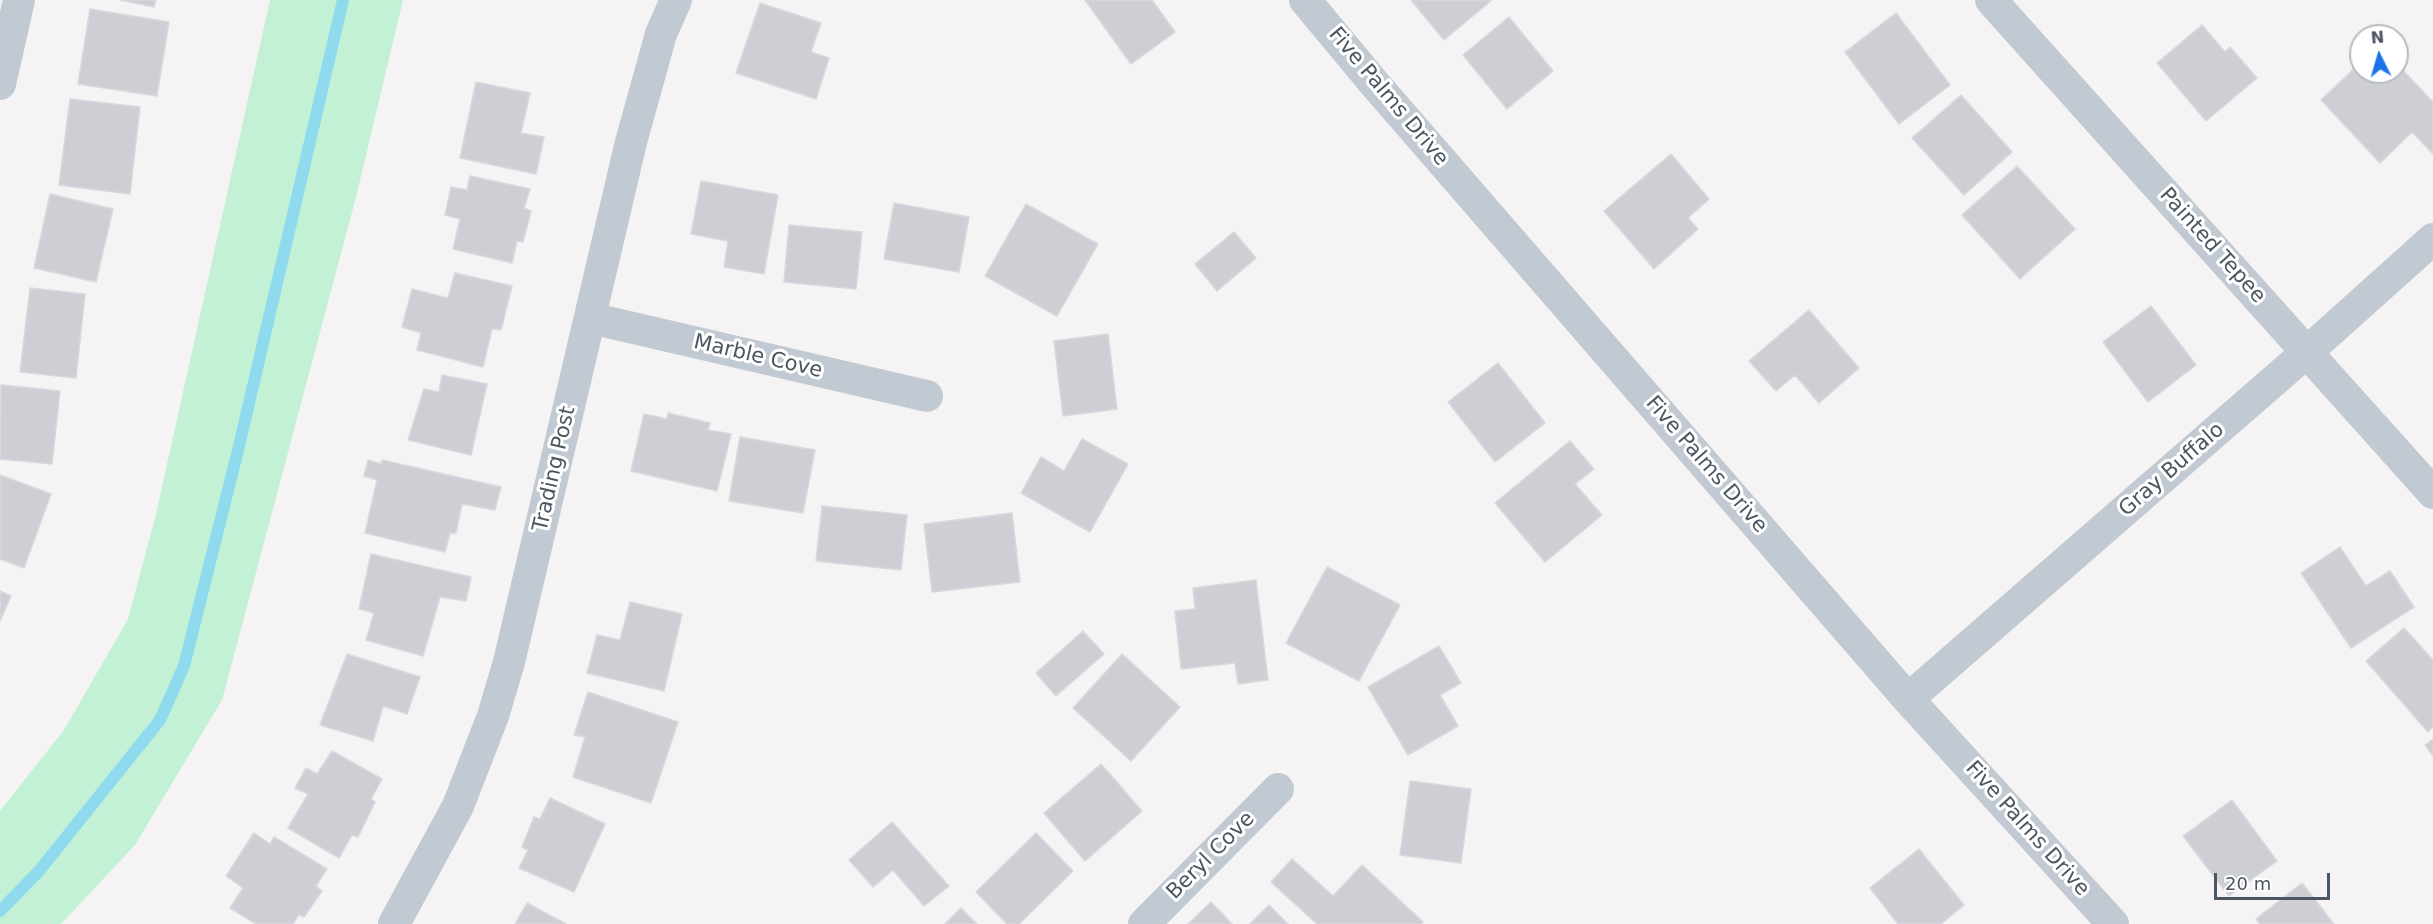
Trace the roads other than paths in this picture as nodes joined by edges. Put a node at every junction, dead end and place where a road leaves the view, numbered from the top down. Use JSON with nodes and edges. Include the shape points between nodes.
{"nodes":[{"id":1,"x":19,"y":0,"type":"edge"},
{"id":2,"x":676,"y":0,"type":"edge"},
{"id":3,"x":1305,"y":0,"type":"edge"},
{"id":4,"x":1991,"y":0,"type":"edge"},
{"id":5,"x":0,"y":84,"type":"edge"},
{"id":6,"x":2433,"y":239,"type":"edge"},
{"id":7,"x":590,"y":318,"type":"junction"},
{"id":8,"x":2307,"y":352,"type":"junction"},
{"id":9,"x":927,"y":396,"type":"dead end"},
{"id":10,"x":2433,"y":493,"type":"edge"},
{"id":11,"x":1908,"y":699,"type":"junction"},
{"id":12,"x":1278,"y":789,"type":"dead end"},
{"id":13,"x":394,"y":924,"type":"edge"},
{"id":14,"x":1144,"y":924,"type":"edge"},
{"id":15,"x":2113,"y":924,"type":"edge"}],
"edges":[{"from":1,"to":5,"type":"street"},
{"from":2,"to":7,"type":"street","name":"Trading Post","via":[[661,34],[631,142]]},
{"from":3,"to":11,"type":"street","name":"Five Palms Drive"},
{"from":4,"to":8,"type":"street","name":"Painted Tepee"},
{"from":6,"to":8,"type":"street","name":"Gray Buffalo"},
{"from":7,"to":9,"type":"street","name":"Marble Cove"},
{"from":7,"to":13,"type":"street","name":"Trading Post","via":[[493,716],[458,806]]},
{"from":8,"to":10,"type":"street","name":"Painted Tepee"},
{"from":8,"to":11,"type":"street","name":"Gray Buffalo"},
{"from":11,"to":15,"type":"street","name":"Five Palms Drive"},
{"from":12,"to":14,"type":"street","name":"Beryl Cove"}]}
